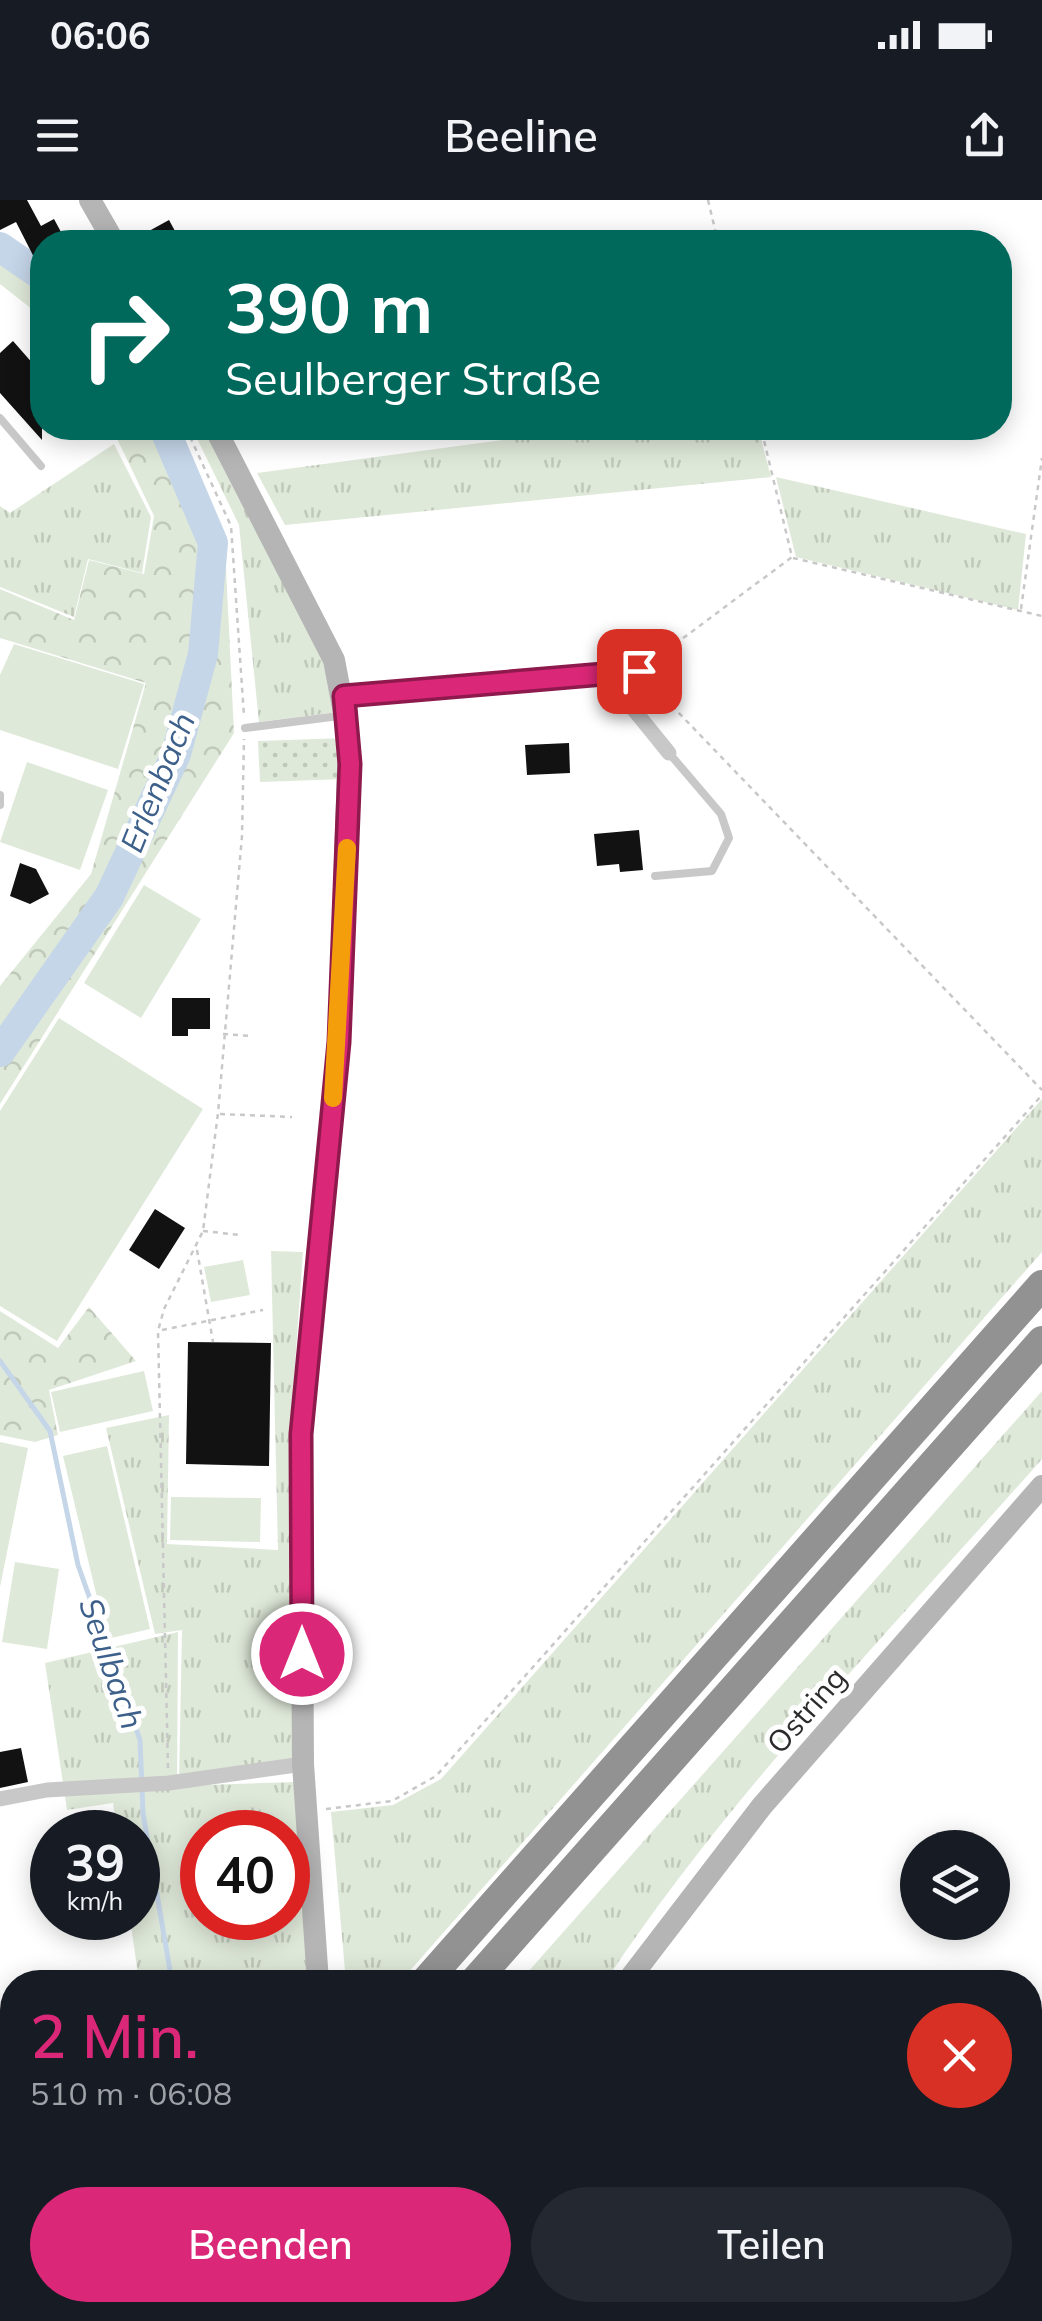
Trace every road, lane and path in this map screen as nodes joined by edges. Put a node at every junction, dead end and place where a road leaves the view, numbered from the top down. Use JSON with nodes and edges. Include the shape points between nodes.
{"nodes":[{"id":1,"x":708,"y":200,"type":"edge"},
{"id":2,"x":100,"y":203,"type":"edge"},
{"id":3,"x":110,"y":230,"type":"edge"},
{"id":4,"x":715,"y":230,"type":"edge"},
{"id":5,"x":0,"y":418,"type":"edge"},
{"id":6,"x":192,"y":440,"type":"edge"},
{"id":7,"x":221,"y":440,"type":"edge"},
{"id":8,"x":764,"y":440,"type":"edge"},
{"id":9,"x":1042,"y":458,"type":"edge"},
{"id":10,"x":40,"y":466,"type":"dead end"},
{"id":11,"x":792,"y":557,"type":"junction"},
{"id":12,"x":1020,"y":610,"type":"junction"},
{"id":13,"x":1042,"y":616,"type":"edge"},
{"id":14,"x":639,"y":671,"type":"junction"},
{"id":15,"x":605,"y":674,"type":"junction"},
{"id":16,"x":345,"y":706,"type":"junction"},
{"id":17,"x":244,"y":728,"type":"junction"},
{"id":18,"x":668,"y":753,"type":"joint"},
{"id":19,"x":0,"y":795,"type":"edge"},
{"id":20,"x":0,"y":806,"type":"edge"},
{"id":21,"x":655,"y":876,"type":"dead end"},
{"id":22,"x":223,"y":1034,"type":"junction"},
{"id":23,"x":251,"y":1036,"type":"dead end"},
{"id":24,"x":1042,"y":1093,"type":"edge"},
{"id":25,"x":218,"y":1114,"type":"junction"},
{"id":26,"x":292,"y":1117,"type":"dead end"},
{"id":27,"x":203,"y":1231,"type":"junction"},
{"id":28,"x":240,"y":1235,"type":"dead end"},
{"id":29,"x":196,"y":1246,"type":"junction"},
{"id":30,"x":1042,"y":1285,"type":"edge"},
{"id":31,"x":263,"y":1310,"type":"dead end"},
{"id":32,"x":210,"y":1321,"type":"junction"},
{"id":33,"x":158,"y":1331,"type":"junction"},
{"id":34,"x":1042,"y":1341,"type":"edge"},
{"id":35,"x":213,"y":1342,"type":"dead end"},
{"id":36,"x":1042,"y":1486,"type":"edge"},
{"id":37,"x":302,"y":1764,"type":"junction"},
{"id":38,"x":165,"y":1783,"type":"junction"},
{"id":39,"x":0,"y":1799,"type":"edge"},
{"id":40,"x":317,"y":1810,"type":"dead end"},
{"id":41,"x":317,"y":1970,"type":"edge"},
{"id":42,"x":436,"y":1970,"type":"edge"},
{"id":43,"x":485,"y":1970,"type":"edge"},
{"id":44,"x":636,"y":1970,"type":"edge"}],
"edges":[{"from":1,"to":4,"type":"path"},
{"from":2,"to":3,"type":"street"},
{"from":5,"to":10,"type":"lane"},
{"from":6,"to":17,"type":"path","via":[[231,526]]},
{"from":7,"to":16,"type":"street","via":[[318,622]]},
{"from":8,"to":11,"type":"path"},
{"from":9,"to":12,"type":"path"},
{"from":11,"to":12,"type":"path"},
{"from":11,"to":14,"type":"path"},
{"from":12,"to":13,"type":"path"},
{"from":14,"to":15,"type":"street"},
{"from":14,"to":24,"type":"path"},
{"from":15,"to":16,"type":"street"},
{"from":15,"to":18,"type":"street"},
{"from":16,"to":17,"type":"lane"},
{"from":16,"to":37,"type":"street","via":[[350,764],[339,1042],[301,1434]]},
{"from":17,"to":22,"type":"path","via":[[242,836]]},
{"from":18,"to":21,"type":"lane","via":[[721,814],[729,838],[712,871]]},
{"from":19,"to":20,"type":"lane"},
{"from":22,"to":23,"type":"path"},
{"from":22,"to":25,"type":"path"},
{"from":24,"to":40,"type":"path","via":[[436,1776],[392,1801]]},
{"from":25,"to":26,"type":"path"},
{"from":25,"to":27,"type":"path"},
{"from":27,"to":28,"type":"path"},
{"from":27,"to":29,"type":"path"},
{"from":29,"to":32,"type":"path"},
{"from":29,"to":33,"type":"path"},
{"from":30,"to":42,"type":"highway"},
{"from":31,"to":32,"type":"path"},
{"from":32,"to":33,"type":"path"},
{"from":32,"to":35,"type":"path"},
{"from":33,"to":38,"type":"path"},
{"from":34,"to":43,"type":"highway"},
{"from":36,"to":44,"type":"street","name":"Ostring","via":[[762,1806]]},
{"from":37,"to":38,"type":"street"},
{"from":37,"to":41,"type":"street"},
{"from":38,"to":39,"type":"street"}]}
